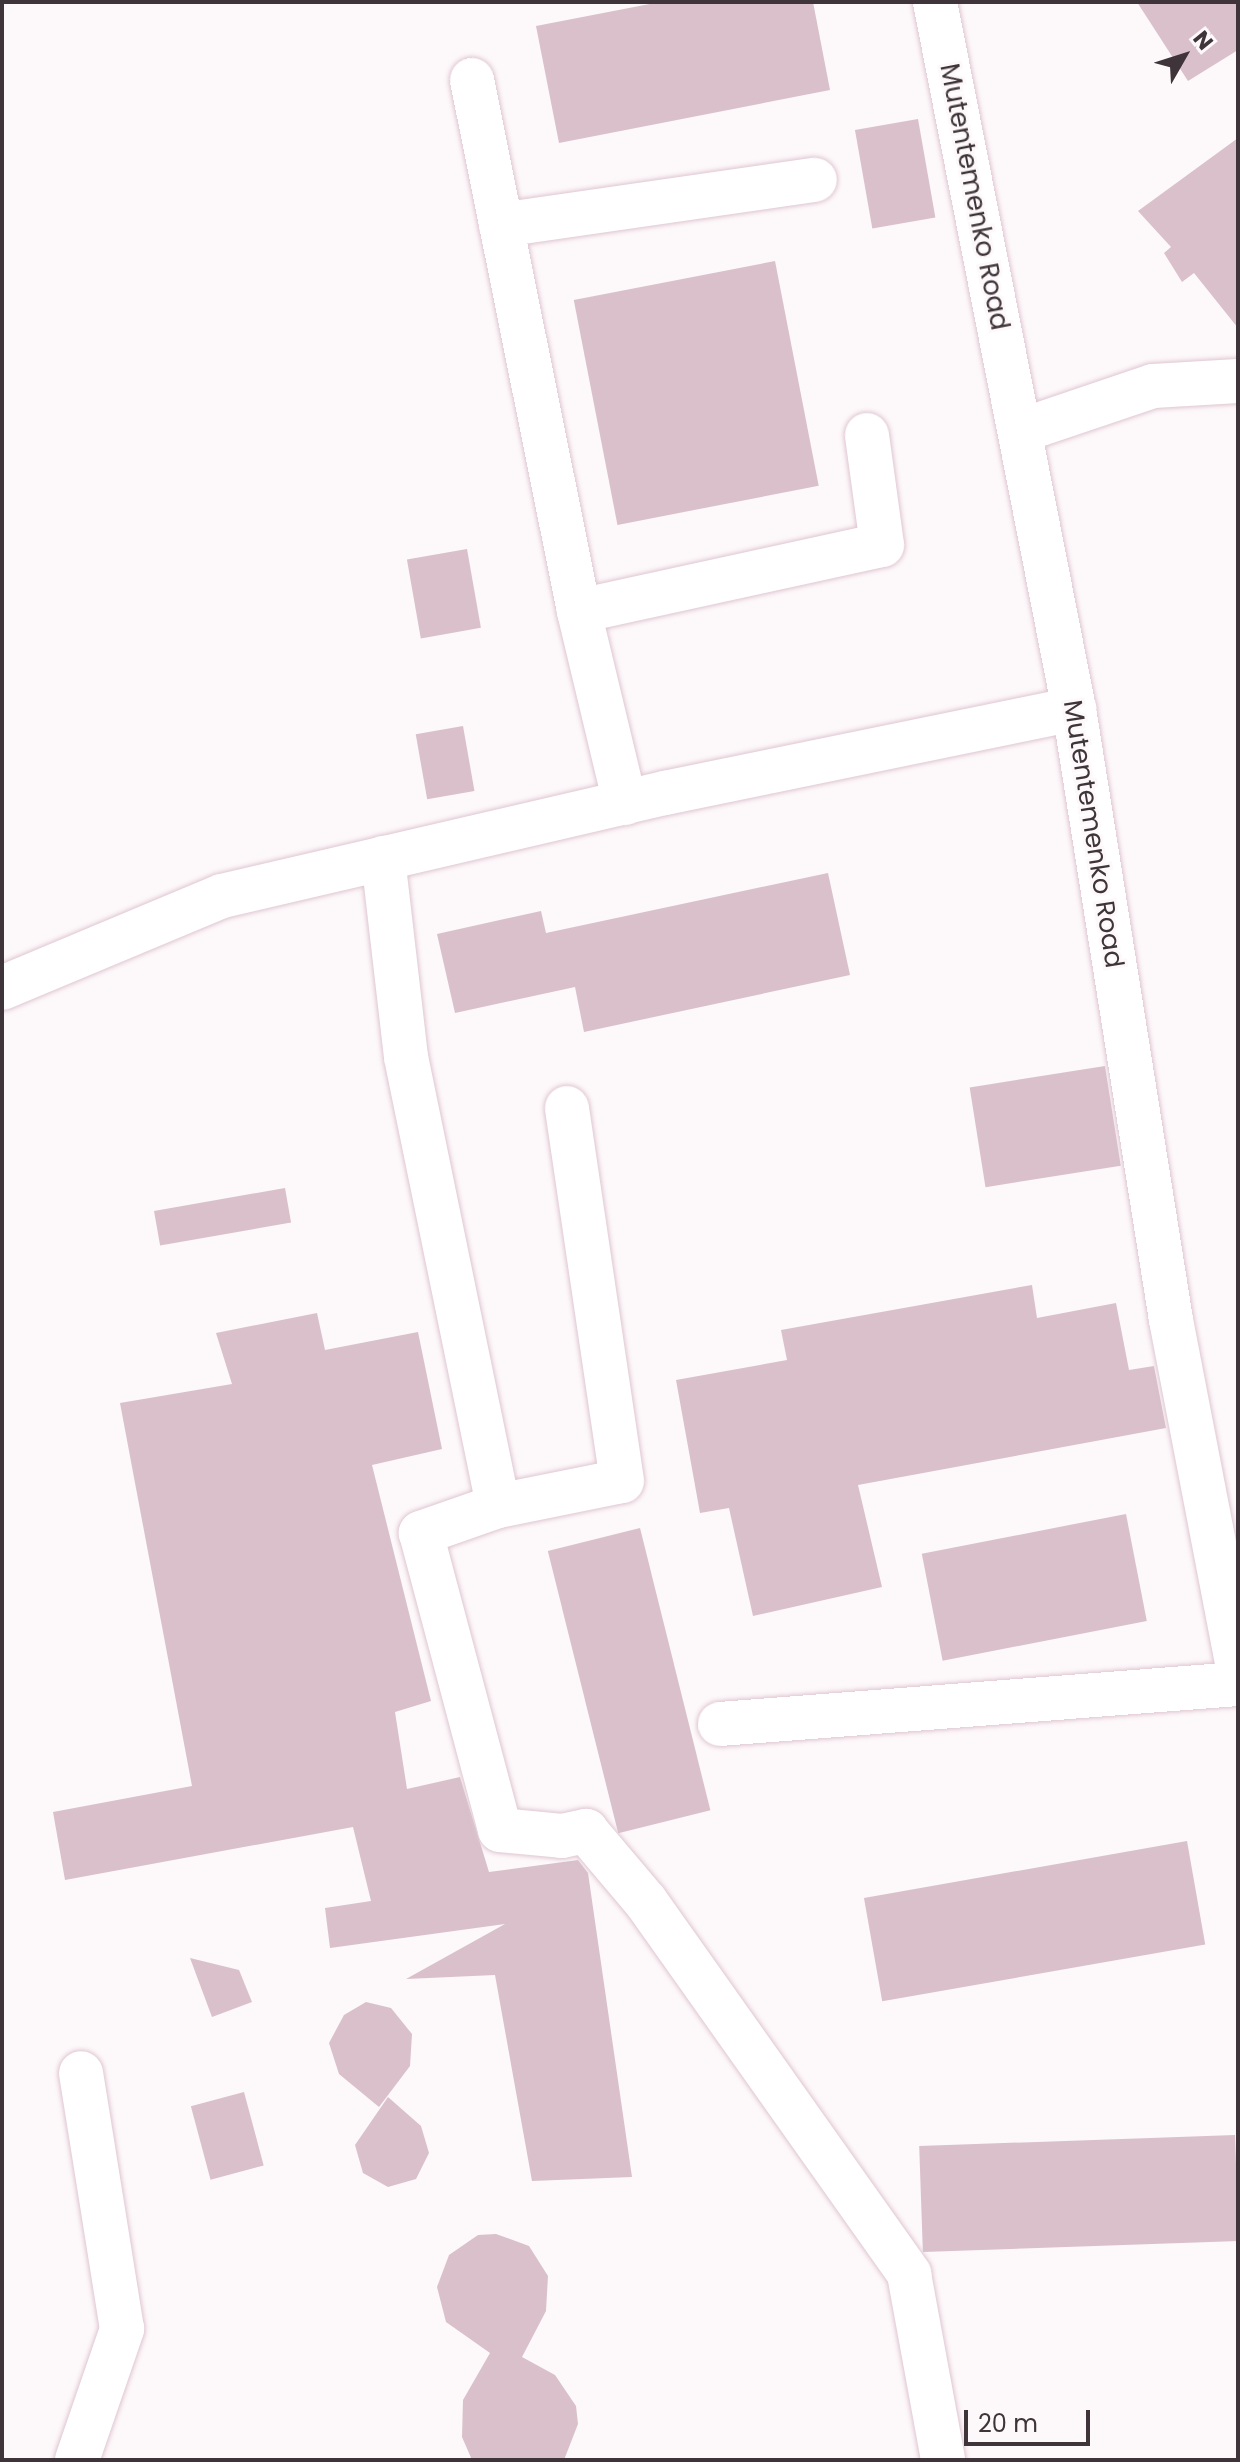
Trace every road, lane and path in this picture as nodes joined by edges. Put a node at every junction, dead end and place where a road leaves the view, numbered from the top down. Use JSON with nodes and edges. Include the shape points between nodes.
{"nodes":[{"id":1,"x":935,"y":2,"type":"edge"},
{"id":2,"x":472,"y":80,"type":"dead end"},
{"id":3,"x":815,"y":180,"type":"dead end"},
{"id":4,"x":501,"y":225,"type":"junction"},
{"id":5,"x":1238,"y":381,"type":"edge"},
{"id":6,"x":1020,"y":431,"type":"junction"},
{"id":7,"x":867,"y":435,"type":"dead end"},
{"id":8,"x":579,"y":611,"type":"junction"},
{"id":9,"x":1074,"y":709,"type":"junction"},
{"id":10,"x":625,"y":803,"type":"junction"},
{"id":11,"x":383,"y":858,"type":"junction"},
{"id":12,"x":2,"y":988,"type":"edge"},
{"id":13,"x":567,"y":1108,"type":"dead end"},
{"id":14,"x":498,"y":1506,"type":"junction"},
{"id":15,"x":1238,"y":1668,"type":"edge"},
{"id":16,"x":1238,"y":1684,"type":"edge"},
{"id":17,"x":720,"y":1724,"type":"dead end"},
{"id":18,"x":81,"y":2073,"type":"dead end"},
{"id":19,"x":77,"y":2460,"type":"edge"},
{"id":20,"x":943,"y":2460,"type":"edge"}],
"edges":[{"from":1,"to":6,"type":"street","name":"Mutentemenko Road"},
{"from":2,"to":4,"type":"street"},
{"from":3,"to":4,"type":"street"},
{"from":4,"to":8,"type":"street"},
{"from":5,"to":6,"type":"street","via":[[1153,386]]},
{"from":6,"to":9,"type":"street","name":"Mutentemenko Road"},
{"from":7,"to":8,"type":"street","via":[[882,545]]},
{"from":8,"to":10,"type":"street"},
{"from":9,"to":10,"type":"street"},
{"from":9,"to":15,"type":"street","name":"Mutentemenko Road","via":[[1171,1320]]},
{"from":10,"to":11,"type":"street"},
{"from":11,"to":12,"type":"street","via":[[222,896]]},
{"from":11,"to":14,"type":"street","via":[[406,1057]]},
{"from":13,"to":14,"type":"street","via":[[622,1481]]},
{"from":14,"to":20,"type":"street","via":[[421,1533],[500,1830],[562,1836],[586,1831],[646,1902],[909,2274]]},
{"from":16,"to":17,"type":"street"},
{"from":18,"to":19,"type":"street","via":[[122,2329]]}]}
